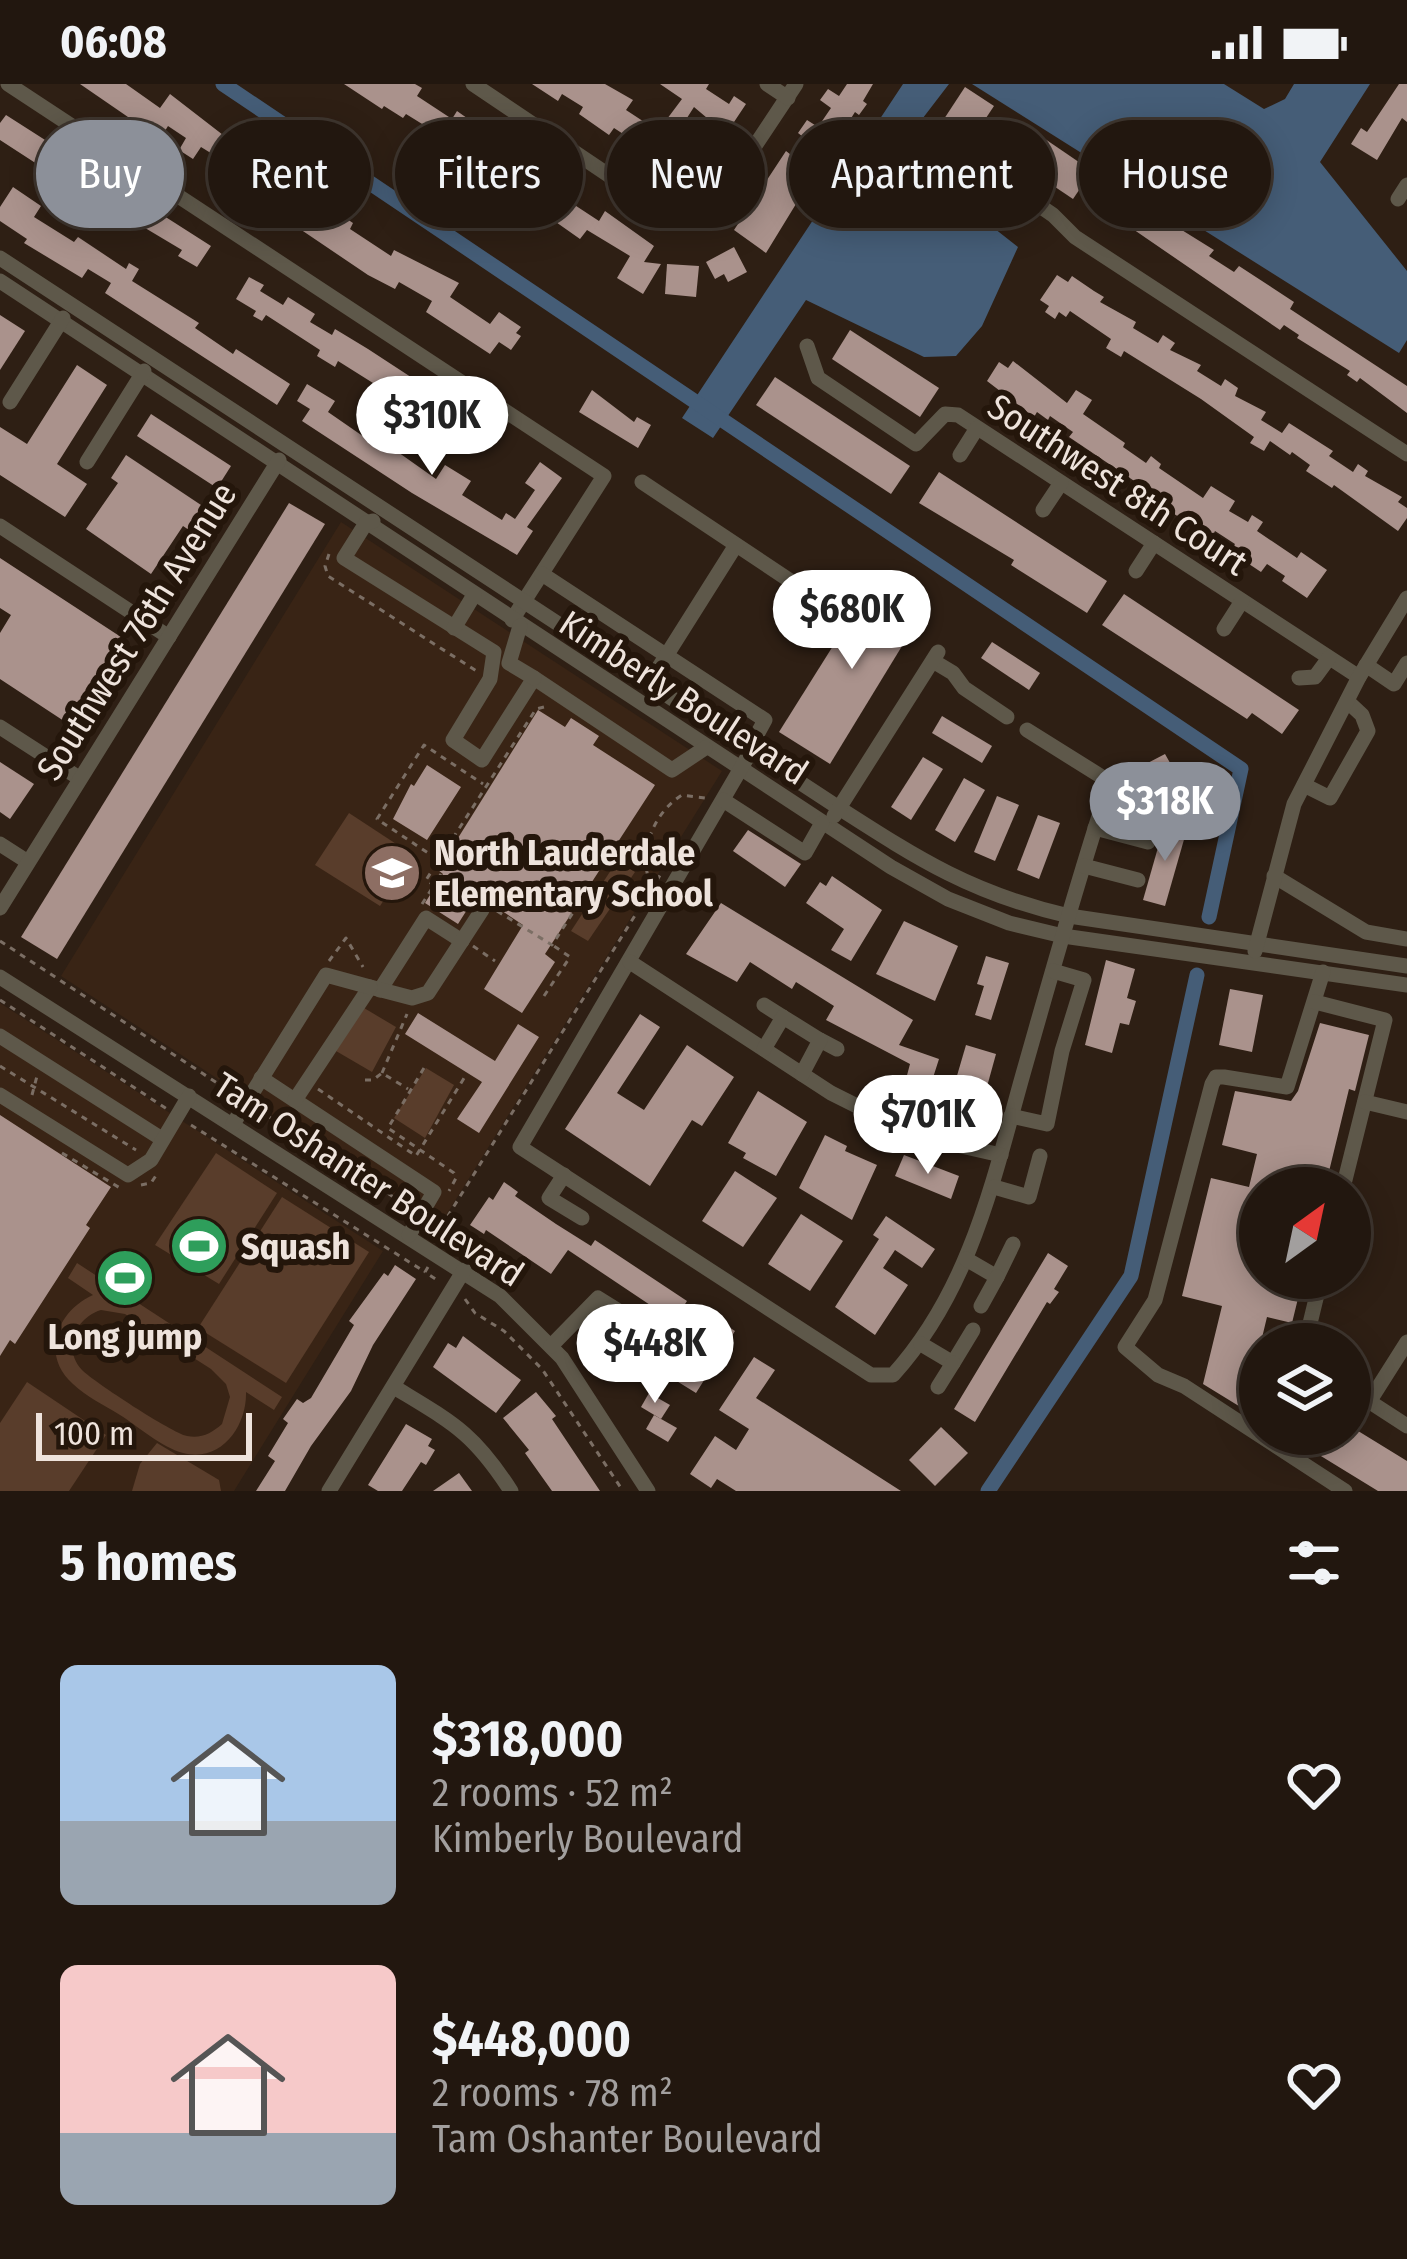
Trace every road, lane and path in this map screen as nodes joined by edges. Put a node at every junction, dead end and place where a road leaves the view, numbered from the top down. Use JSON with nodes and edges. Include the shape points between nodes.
{"nodes":[{"id":1,"x":8,"y":84,"type":"edge"},
{"id":2,"x":473,"y":84,"type":"edge"},
{"id":3,"x":767,"y":84,"type":"edge"},
{"id":4,"x":792,"y":91,"type":"edge"},
{"id":5,"x":1055,"y":216,"type":"edge"},
{"id":6,"x":0,"y":258,"type":"edge"},
{"id":7,"x":0,"y":281,"type":"edge"},
{"id":8,"x":71,"y":305,"type":"junction"},
{"id":9,"x":61,"y":322,"type":"junction"},
{"id":10,"x":807,"y":346,"type":"dead end"},
{"id":11,"x":152,"y":358,"type":"junction"},
{"id":12,"x":141,"y":375,"type":"junction"},
{"id":13,"x":10,"y":402,"type":"dead end"},
{"id":14,"x":977,"y":428,"type":"junction"},
{"id":15,"x":287,"y":448,"type":"junction"},
{"id":16,"x":1407,"y":454,"type":"edge"},
{"id":17,"x":960,"y":455,"type":"dead end"},
{"id":18,"x":87,"y":462,"type":"dead end"},
{"id":19,"x":277,"y":464,"type":"junction"},
{"id":20,"x":642,"y":482,"type":"dead end"},
{"id":21,"x":1061,"y":483,"type":"junction"},
{"id":22,"x":1043,"y":510,"type":"dead end"},
{"id":23,"x":366,"y":524,"type":"junction"},
{"id":24,"x":0,"y":526,"type":"edge"},
{"id":25,"x":1154,"y":543,"type":"junction"},
{"id":26,"x":736,"y":545,"type":"junction"},
{"id":27,"x":334,"y":546,"type":"dead end"},
{"id":28,"x":466,"y":564,"type":"junction"},
{"id":29,"x":1136,"y":571,"type":"dead end"},
{"id":30,"x":542,"y":574,"type":"junction"},
{"id":31,"x":474,"y":595,"type":"junction"},
{"id":32,"x":1407,"y":598,"type":"edge"},
{"id":33,"x":525,"y":601,"type":"junction"},
{"id":34,"x":1242,"y":601,"type":"junction"},
{"id":35,"x":822,"y":602,"type":"dead end"},
{"id":36,"x":516,"y":623,"type":"junction"},
{"id":37,"x":454,"y":628,"type":"junction"},
{"id":38,"x":1224,"y":629,"type":"dead end"},
{"id":39,"x":169,"y":637,"type":"junction"},
{"id":40,"x":494,"y":652,"type":"junction"},
{"id":41,"x":667,"y":655,"type":"junction"},
{"id":42,"x":1329,"y":658,"type":"junction"},
{"id":43,"x":509,"y":663,"type":"junction"},
{"id":44,"x":1407,"y":663,"type":"edge"},
{"id":45,"x":1362,"y":671,"type":"junction"},
{"id":46,"x":534,"y":678,"type":"junction"},
{"id":47,"x":1299,"y":678,"type":"dead end"},
{"id":48,"x":490,"y":679,"type":"junction"},
{"id":49,"x":649,"y":683,"type":"junction"},
{"id":50,"x":1347,"y":701,"type":"junction"},
{"id":51,"x":549,"y":707,"type":"dead end"},
{"id":52,"x":1007,"y":717,"type":"dead end"},
{"id":53,"x":0,"y":728,"type":"edge"},
{"id":54,"x":1027,"y":730,"type":"dead end"},
{"id":55,"x":705,"y":748,"type":"junction"},
{"id":56,"x":750,"y":750,"type":"junction"},
{"id":57,"x":740,"y":771,"type":"junction"},
{"id":58,"x":79,"y":778,"type":"junction"},
{"id":59,"x":1304,"y":785,"type":"junction"},
{"id":60,"x":486,"y":786,"type":"junction"},
{"id":61,"x":715,"y":799,"type":"junction"},
{"id":62,"x":839,"y":808,"type":"junction"},
{"id":63,"x":825,"y":825,"type":"junction"},
{"id":64,"x":1095,"y":828,"type":"junction"},
{"id":65,"x":664,"y":840,"type":"dead end"},
{"id":66,"x":1148,"y":842,"type":"dead end"},
{"id":67,"x":0,"y":844,"type":"edge"},
{"id":68,"x":439,"y":860,"type":"junction"},
{"id":69,"x":28,"y":862,"type":"junction"},
{"id":70,"x":1084,"y":866,"type":"junction"},
{"id":71,"x":441,"y":874,"type":"dead end"},
{"id":72,"x":1274,"y":876,"type":"junction"},
{"id":73,"x":1138,"y":880,"type":"dead end"},
{"id":74,"x":434,"y":885,"type":"junction"},
{"id":75,"x":652,"y":887,"type":"junction"},
{"id":76,"x":0,"y":908,"type":"edge"},
{"id":77,"x":576,"y":908,"type":"dead end"},
{"id":78,"x":489,"y":910,"type":"joint"},
{"id":79,"x":1069,"y":916,"type":"junction"},
{"id":80,"x":426,"y":918,"type":"junction"},
{"id":81,"x":1063,"y":936,"type":"junction"},
{"id":82,"x":0,"y":941,"type":"edge"},
{"id":83,"x":462,"y":941,"type":"junction"},
{"id":84,"x":1256,"y":943,"type":"junction"},
{"id":85,"x":1407,"y":943,"type":"edge"},
{"id":86,"x":552,"y":945,"type":"junction"},
{"id":87,"x":630,"y":962,"type":"junction"},
{"id":88,"x":1253,"y":963,"type":"junction"},
{"id":89,"x":1406,"y":965,"type":"edge"},
{"id":90,"x":1053,"y":971,"type":"junction"},
{"id":91,"x":1323,"y":972,"type":"junction"},
{"id":92,"x":0,"y":977,"type":"edge"},
{"id":93,"x":1407,"y":985,"type":"edge"},
{"id":94,"x":375,"y":988,"type":"junction"},
{"id":95,"x":544,"y":996,"type":"dead end"},
{"id":96,"x":1315,"y":1003,"type":"junction"},
{"id":97,"x":764,"y":1005,"type":"dead end"},
{"id":98,"x":400,"y":1010,"type":"dead end"},
{"id":99,"x":410,"y":1011,"type":"dead end"},
{"id":100,"x":783,"y":1017,"type":"junction"},
{"id":101,"x":0,"y":1036,"type":"edge"},
{"id":102,"x":820,"y":1040,"type":"junction"},
{"id":103,"x":1033,"y":1042,"type":"junction"},
{"id":104,"x":764,"y":1049,"type":"junction"},
{"id":105,"x":837,"y":1049,"type":"dead end"},
{"id":106,"x":1062,"y":1051,"type":"junction"},
{"id":107,"x":38,"y":1060,"type":"junction"},
{"id":108,"x":0,"y":1066,"type":"edge"},
{"id":109,"x":424,"y":1067,"type":"dead end"},
{"id":110,"x":802,"y":1074,"type":"junction"},
{"id":111,"x":466,"y":1075,"type":"dead end"},
{"id":112,"x":261,"y":1078,"type":"junction"},
{"id":113,"x":365,"y":1080,"type":"dead end"},
{"id":114,"x":316,"y":1082,"type":"dead end"},
{"id":115,"x":36,"y":1090,"type":"junction"},
{"id":116,"x":410,"y":1090,"type":"junction"},
{"id":117,"x":0,"y":1095,"type":"edge"},
{"id":118,"x":189,"y":1096,"type":"junction"},
{"id":119,"x":295,"y":1100,"type":"junction"},
{"id":120,"x":246,"y":1102,"type":"junction"},
{"id":121,"x":1365,"y":1102,"type":"junction"},
{"id":122,"x":22,"y":1109,"type":"junction"},
{"id":123,"x":1407,"y":1112,"type":"edge"},
{"id":124,"x":1012,"y":1115,"type":"junction"},
{"id":125,"x":190,"y":1124,"type":"dead end"},
{"id":126,"x":233,"y":1124,"type":"junction"},
{"id":127,"x":163,"y":1139,"type":"junction"},
{"id":128,"x":136,"y":1150,"type":"dead end"},
{"id":129,"x":419,"y":1150,"type":"junction"},
{"id":130,"x":1001,"y":1155,"type":"junction"},
{"id":131,"x":1040,"y":1156,"type":"dead end"},
{"id":132,"x":1348,"y":1167,"type":"edge"},
{"id":133,"x":564,"y":1175,"type":"junction"},
{"id":134,"x":994,"y":1187,"type":"junction"},
{"id":135,"x":443,"y":1200,"type":"dead end"},
{"id":136,"x":421,"y":1215,"type":"junction"},
{"id":137,"x":582,"y":1218,"type":"dead end"},
{"id":138,"x":409,"y":1235,"type":"junction"},
{"id":139,"x":1013,"y":1244,"type":"dead end"},
{"id":140,"x":437,"y":1253,"type":"junction"},
{"id":141,"x":966,"y":1259,"type":"junction"},
{"id":142,"x":464,"y":1270,"type":"junction"},
{"id":143,"x":425,"y":1272,"type":"junction"},
{"id":144,"x":997,"y":1277,"type":"junction"},
{"id":145,"x":452,"y":1290,"type":"junction"},
{"id":146,"x":981,"y":1306,"type":"dead end"},
{"id":147,"x":694,"y":1316,"type":"dead end"},
{"id":148,"x":973,"y":1330,"type":"dead end"},
{"id":149,"x":1407,"y":1342,"type":"edge"},
{"id":150,"x":921,"y":1343,"type":"junction"},
{"id":151,"x":551,"y":1346,"type":"junction"},
{"id":152,"x":952,"y":1363,"type":"junction"},
{"id":153,"x":394,"y":1387,"type":"junction"},
{"id":154,"x":938,"y":1387,"type":"dead end"},
{"id":155,"x":1371,"y":1399,"type":"edge"},
{"id":156,"x":1371,"y":1403,"type":"edge"},
{"id":157,"x":1407,"y":1426,"type":"edge"},
{"id":158,"x":329,"y":1491,"type":"edge"},
{"id":159,"x":511,"y":1491,"type":"edge"},
{"id":160,"x":623,"y":1491,"type":"edge"},
{"id":161,"x":648,"y":1491,"type":"edge"},
{"id":162,"x":1345,"y":1491,"type":"edge"}],
"edges":[{"from":1,"to":30,"type":"street","via":[[604,476]]},
{"from":2,"to":4,"type":"street","via":[[659,209],[690,221],[713,208]]},
{"from":3,"to":4,"type":"street"},
{"from":5,"to":16,"type":"street","via":[[1075,237]]},
{"from":6,"to":8,"type":"street","name":"Kimberly Boulevard"},
{"from":7,"to":9,"type":"street","name":"Kimberly Boulevard"},
{"from":8,"to":9,"type":"street"},
{"from":8,"to":11,"type":"street","name":"Kimberly Boulevard"},
{"from":9,"to":12,"type":"street","name":"Kimberly Boulevard"},
{"from":9,"to":13,"type":"street"},
{"from":10,"to":14,"type":"street","name":"Southwest 8th Court","via":[[818,378],[916,445],[945,414]]},
{"from":11,"to":12,"type":"street"},
{"from":11,"to":15,"type":"street","name":"Kimberly Boulevard"},
{"from":12,"to":18,"type":"street"},
{"from":12,"to":19,"type":"street","name":"Kimberly Boulevard"},
{"from":14,"to":17,"type":"street"},
{"from":14,"to":21,"type":"street","name":"Southwest 8th Court"},
{"from":15,"to":19,"type":"street","name":"Southwest 76th Avenue"},
{"from":15,"to":28,"type":"street","name":"Kimberly Boulevard"},
{"from":19,"to":23,"type":"street","name":"Kimberly Boulevard"},
{"from":19,"to":39,"type":"street","name":"Southwest 76th Avenue"},
{"from":20,"to":26,"type":"street"},
{"from":21,"to":22,"type":"street"},
{"from":21,"to":25,"type":"street","name":"Southwest 8th Court"},
{"from":23,"to":28,"type":"street","via":[[389,523]]},
{"from":23,"to":31,"type":"street","name":"Kimberly Boulevard"},
{"from":23,"to":37,"type":"street","via":[[344,558]]},
{"from":24,"to":39,"type":"street"},
{"from":25,"to":29,"type":"street"},
{"from":25,"to":34,"type":"street","name":"Southwest 8th Court"},
{"from":26,"to":35,"type":"street"},
{"from":26,"to":41,"type":"street"},
{"from":27,"to":48,"type":"path","via":[[328,576]]},
{"from":28,"to":33,"type":"street","name":"Kimberly Boulevard"},
{"from":30,"to":33,"type":"street"},
{"from":30,"to":41,"type":"street"},
{"from":31,"to":36,"type":"street","name":"Kimberly Boulevard"},
{"from":31,"to":37,"type":"street"},
{"from":32,"to":45,"type":"street"},
{"from":33,"to":36,"type":"street"},
{"from":33,"to":49,"type":"street","name":"Kimberly Boulevard"},
{"from":34,"to":38,"type":"street"},
{"from":34,"to":42,"type":"street","name":"Southwest 8th Court"},
{"from":36,"to":43,"type":"street"},
{"from":36,"to":55,"type":"street","name":"Kimberly Boulevard"},
{"from":37,"to":40,"type":"street"},
{"from":39,"to":58,"type":"street","name":"Southwest 76th Avenue"},
{"from":40,"to":43,"type":"street"},
{"from":40,"to":48,"type":"street"},
{"from":41,"to":49,"type":"street"},
{"from":41,"to":56,"type":"street","via":[[765,720]]},
{"from":42,"to":45,"type":"street","name":"Southwest 8th Court"},
{"from":42,"to":47,"type":"street","via":[[1315,677]]},
{"from":43,"to":46,"type":"street"},
{"from":44,"to":45,"type":"street","via":[[1394,684]]},
{"from":45,"to":50,"type":"street"},
{"from":46,"to":48,"type":"street","via":[[482,760],[452,740]]},
{"from":46,"to":55,"type":"street","via":[[672,770]]},
{"from":49,"to":56,"type":"street","name":"Kimberly Boulevard"},
{"from":50,"to":59,"type":"street"},
{"from":50,"to":59,"type":"street","via":[[1368,730],[1363,745],[1330,798]]},
{"from":51,"to":60,"type":"path","via":[[536,709]]},
{"from":52,"to":62,"type":"street","via":[[936,656]]},
{"from":53,"to":58,"type":"street"},
{"from":54,"to":64,"type":"street","via":[[1111,782]]},
{"from":55,"to":57,"type":"street","name":"Kimberly Boulevard"},
{"from":56,"to":57,"type":"street"},
{"from":56,"to":62,"type":"street","name":"Kimberly Boulevard"},
{"from":57,"to":61,"type":"street"},
{"from":57,"to":63,"type":"street","name":"Kimberly Boulevard"},
{"from":58,"to":69,"type":"street","name":"Southwest 76th Avenue"},
{"from":59,"to":72,"type":"street"},
{"from":60,"to":68,"type":"path"},
{"from":60,"to":68,"type":"path","via":[[424,746],[413,762],[377,819]]},
{"from":61,"to":63,"type":"street","via":[[805,853]]},
{"from":61,"to":75,"type":"path","via":[[682,795],[665,809],[646,850]]},
{"from":61,"to":87,"type":"street"},
{"from":62,"to":63,"type":"street"},
{"from":62,"to":79,"type":"street","name":"Kimberly Boulevard","via":[[965,885]]},
{"from":63,"to":81,"type":"street","name":"Kimberly Boulevard","via":[[948,899]]},
{"from":64,"to":66,"type":"street"},
{"from":64,"to":70,"type":"street"},
{"from":65,"to":75,"type":"path","via":[[676,848]]},
{"from":67,"to":69,"type":"street"},
{"from":68,"to":74,"type":"path","via":[[427,880]]},
{"from":69,"to":76,"type":"street","name":"Southwest 76th Avenue"},
{"from":70,"to":73,"type":"street"},
{"from":70,"to":79,"type":"street"},
{"from":71,"to":74,"type":"path"},
{"from":72,"to":84,"type":"street"},
{"from":72,"to":85,"type":"street","via":[[1366,932]]},
{"from":74,"to":80,"type":"path","via":[[418,910]]},
{"from":75,"to":140,"type":"path","via":[[441,1227],[450,1233]]},
{"from":77,"to":86,"type":"path"},
{"from":78,"to":83,"type":"street"},
{"from":78,"to":86,"type":"path"},
{"from":79,"to":81,"type":"street"},
{"from":79,"to":84,"type":"street","name":"Kimberly Boulevard"},
{"from":80,"to":83,"type":"street"},
{"from":80,"to":94,"type":"street"},
{"from":81,"to":88,"type":"street","name":"Kimberly Boulevard"},
{"from":81,"to":90,"type":"street"},
{"from":82,"to":120,"type":"path"},
{"from":83,"to":94,"type":"street","via":[[428,993],[412,998]]},
{"from":84,"to":88,"type":"street"},
{"from":84,"to":89,"type":"street","name":"Kimberly Boulevard"},
{"from":85,"to":89,"type":"street"},
{"from":86,"to":95,"type":"path","via":[[570,957]]},
{"from":87,"to":104,"type":"street"},
{"from":87,"to":133,"type":"street","via":[[520,1147]]},
{"from":88,"to":91,"type":"street","name":"Kimberly Boulevard"},
{"from":90,"to":103,"type":"street"},
{"from":90,"to":106,"type":"street","via":[[1084,980]]},
{"from":91,"to":93,"type":"street","name":"Kimberly Boulevard"},
{"from":91,"to":96,"type":"street"},
{"from":92,"to":118,"type":"street","name":"Tam Oshanter Boulevard"},
{"from":94,"to":112,"type":"street","via":[[326,975]]},
{"from":94,"to":119,"type":"street"},
{"from":96,"to":121,"type":"street","via":[[1385,1020]]},
{"from":96,"to":162,"type":"street","via":[[1287,1087],[1224,1077],[1212,1084],[1155,1300],[1125,1347]]},
{"from":97,"to":100,"type":"street"},
{"from":98,"to":99,"type":"path"},
{"from":100,"to":102,"type":"street"},
{"from":100,"to":104,"type":"street"},
{"from":101,"to":107,"type":"street"},
{"from":102,"to":105,"type":"street"},
{"from":102,"to":110,"type":"street"},
{"from":103,"to":106,"type":"street"},
{"from":103,"to":124,"type":"street"},
{"from":104,"to":110,"type":"street"},
{"from":106,"to":124,"type":"street","via":[[1047,1124]]},
{"from":107,"to":115,"type":"path"},
{"from":107,"to":127,"type":"street"},
{"from":108,"to":115,"type":"path"},
{"from":109,"to":116,"type":"path"},
{"from":110,"to":130,"type":"street","via":[[917,1136]]},
{"from":111,"to":129,"type":"path"},
{"from":112,"to":119,"type":"street"},
{"from":112,"to":120,"type":"street"},
{"from":113,"to":116,"type":"path","via":[[382,1073]]},
{"from":114,"to":129,"type":"path","via":[[325,1096],[416,1156]]},
{"from":115,"to":122,"type":"path"},
{"from":115,"to":128,"type":"path"},
{"from":116,"to":129,"type":"path","via":[[388,1128]]},
{"from":117,"to":122,"type":"street"},
{"from":118,"to":126,"type":"street","name":"Tam Oshanter Boulevard"},
{"from":118,"to":127,"type":"street"},
{"from":119,"to":136,"type":"street","via":[[433,1192]]},
{"from":120,"to":126,"type":"street"},
{"from":120,"to":136,"type":"path"},
{"from":121,"to":123,"type":"street"},
{"from":121,"to":132,"type":"street"},
{"from":122,"to":127,"type":"street","via":[[128,1175],[151,1160]]},
{"from":124,"to":130,"type":"street"},
{"from":125,"to":143,"type":"path"},
{"from":126,"to":138,"type":"street","name":"Tam Oshanter Boulevard"},
{"from":129,"to":135,"type":"path","via":[[454,1173]]},
{"from":130,"to":134,"type":"street"},
{"from":131,"to":134,"type":"street","via":[[1029,1197]]},
{"from":133,"to":137,"type":"street","via":[[549,1198]]},
{"from":133,"to":150,"type":"street","via":[[871,1375],[893,1375]]},
{"from":134,"to":141,"type":"street"},
{"from":136,"to":138,"type":"street"},
{"from":138,"to":140,"type":"street","name":"Tam Oshanter Boulevard"},
{"from":139,"to":144,"type":"street"},
{"from":140,"to":142,"type":"street","name":"Tam Oshanter Boulevard"},
{"from":140,"to":143,"type":"path"},
{"from":141,"to":144,"type":"street"},
{"from":141,"to":150,"type":"street"},
{"from":142,"to":145,"type":"street"},
{"from":142,"to":151,"type":"street","name":"Tam Oshanter Boulevard"},
{"from":143,"to":145,"type":"path"},
{"from":144,"to":146,"type":"street"},
{"from":145,"to":153,"type":"street"},
{"from":145,"to":160,"type":"path","via":[[530,1355]]},
{"from":147,"to":151,"type":"street","via":[[675,1346],[598,1298]]},
{"from":148,"to":152,"type":"street"},
{"from":149,"to":155,"type":"street"},
{"from":150,"to":152,"type":"street"},
{"from":151,"to":161,"type":"street","name":"Tam Oshanter Boulevard"},
{"from":152,"to":154,"type":"street"},
{"from":153,"to":158,"type":"street"},
{"from":153,"to":159,"type":"street","via":[[464,1430]]},
{"from":156,"to":157,"type":"street"}]}
